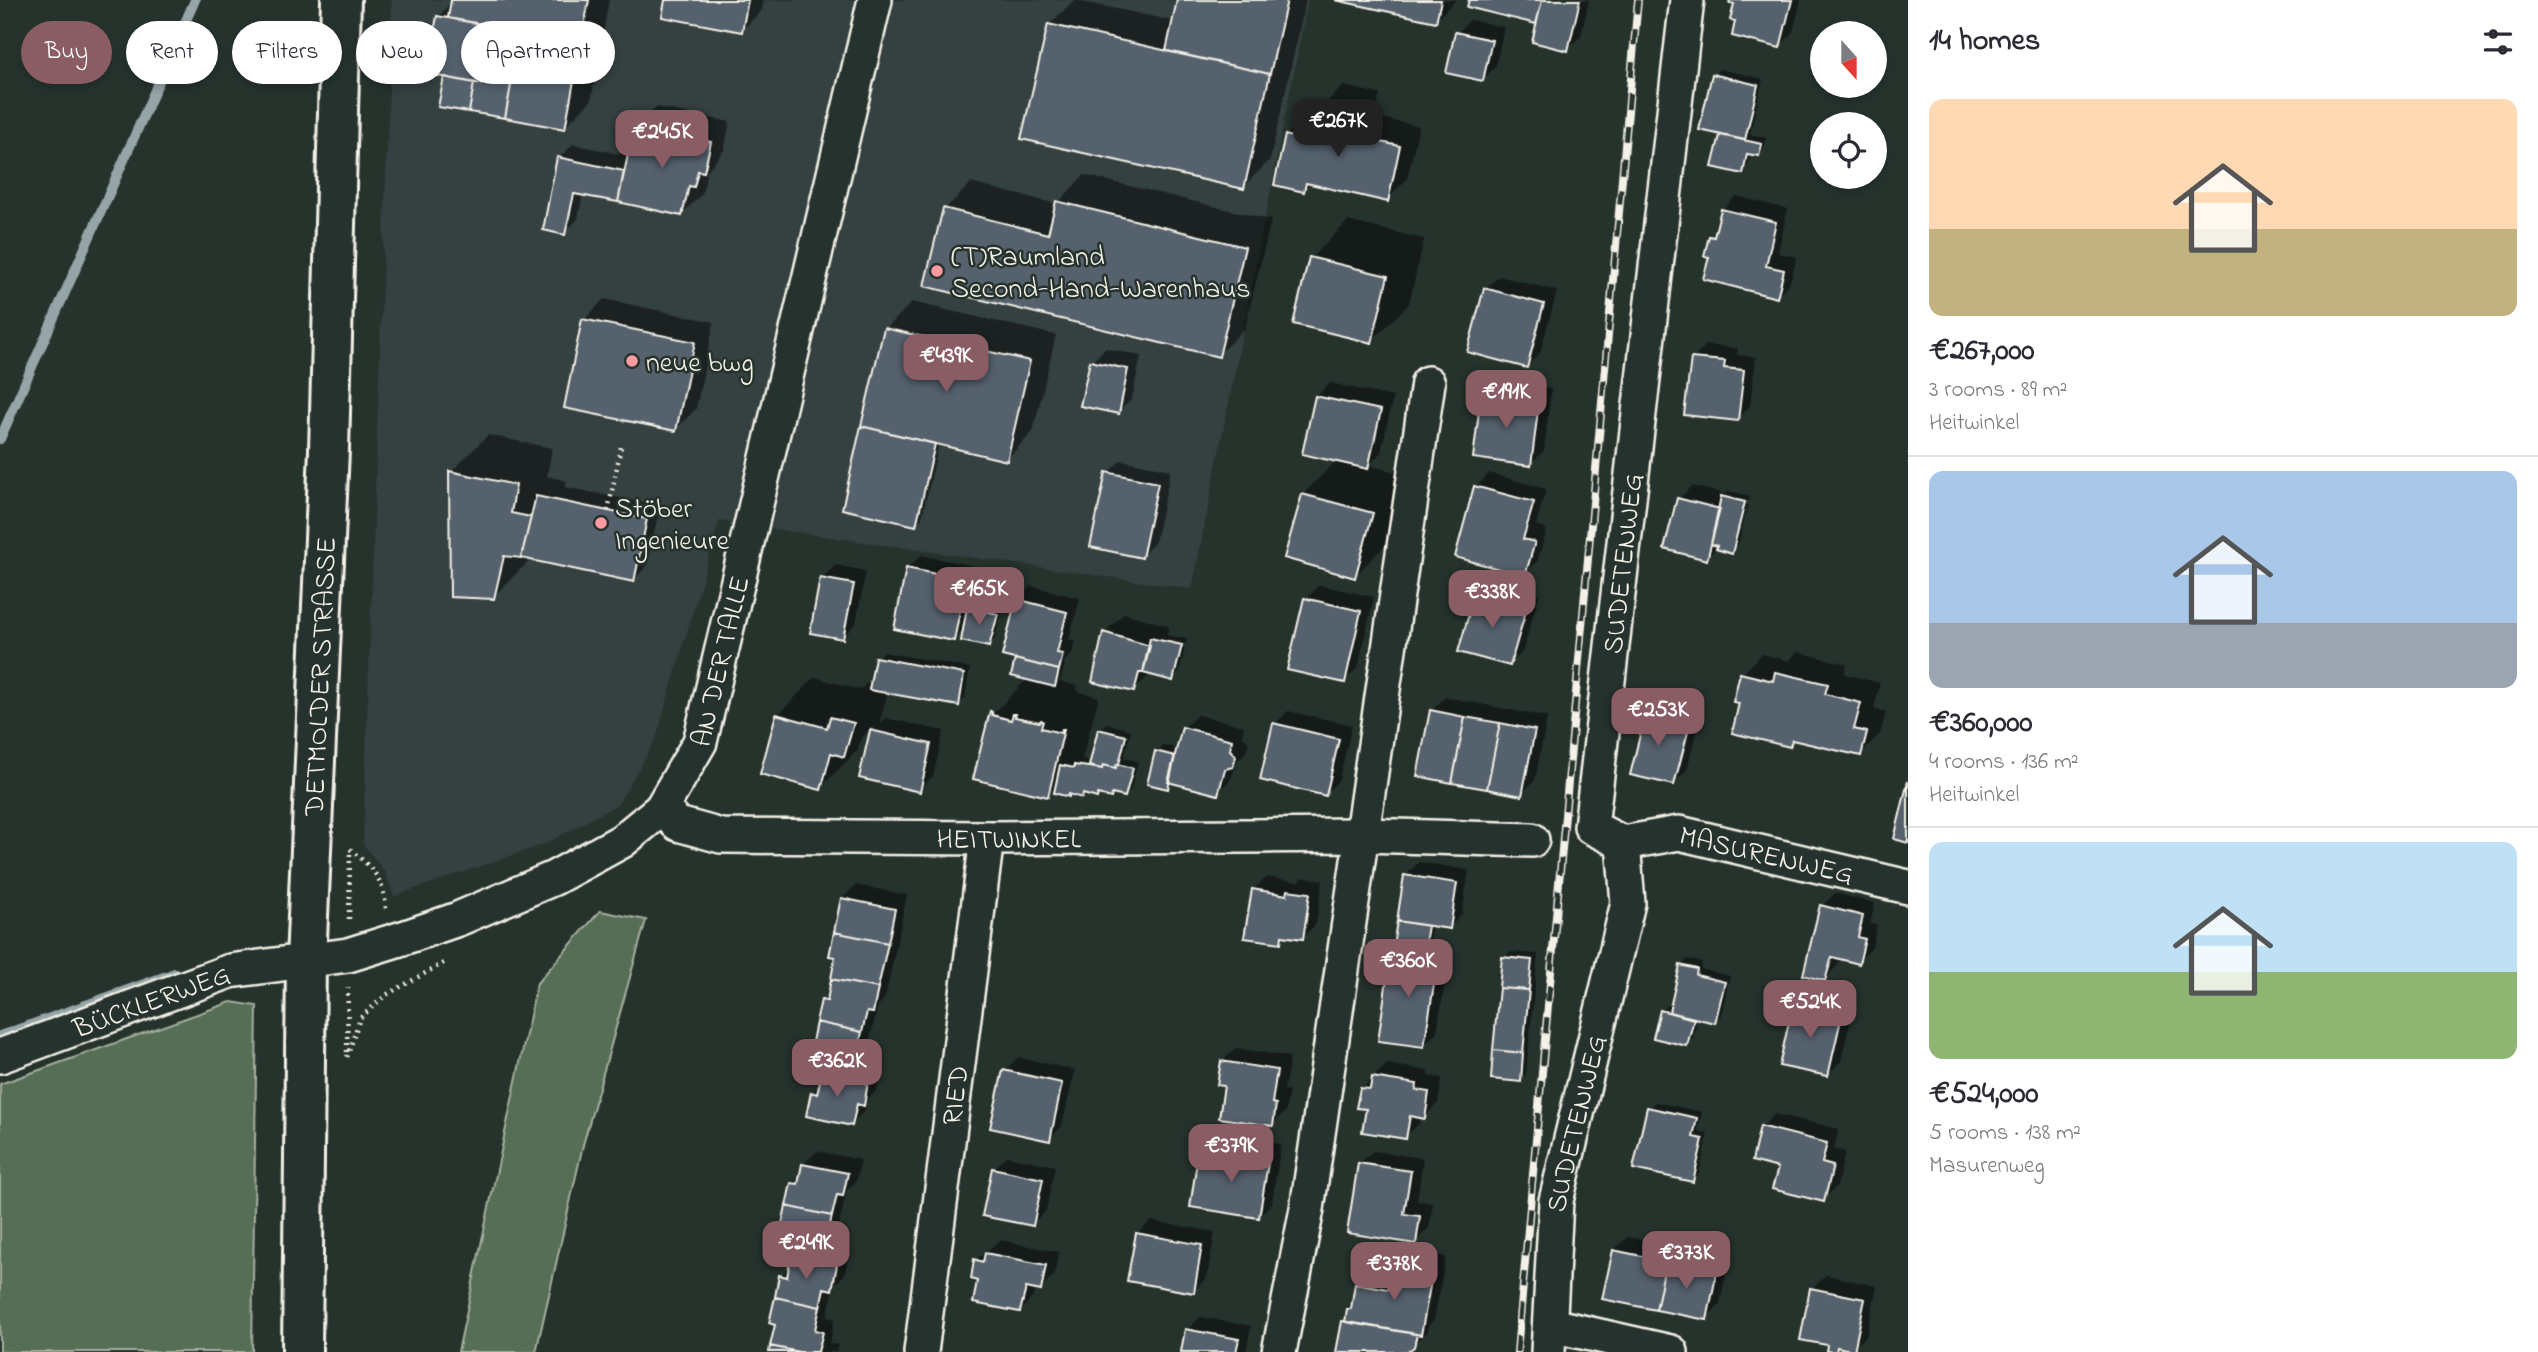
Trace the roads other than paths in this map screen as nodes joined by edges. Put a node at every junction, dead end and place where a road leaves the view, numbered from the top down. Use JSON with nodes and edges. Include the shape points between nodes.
{"nodes":[{"id":1,"x":341,"y":0,"type":"edge"},
{"id":2,"x":875,"y":0,"type":"edge"},
{"id":3,"x":1687,"y":0,"type":"edge"},
{"id":4,"x":1428,"y":383,"type":"dead end"},
{"id":5,"x":661,"y":810,"type":"junction"},
{"id":6,"x":1363,"y":835,"type":"junction"},
{"id":7,"x":987,"y":838,"type":"junction"},
{"id":8,"x":1532,"y":840,"type":"dead end"},
{"id":9,"x":1623,"y":843,"type":"junction"},
{"id":10,"x":1908,"y":887,"type":"edge"},
{"id":11,"x":306,"y":961,"type":"junction"},
{"id":12,"x":0,"y":1056,"type":"edge"},
{"id":13,"x":1550,"y":1339,"type":"edge"},
{"id":14,"x":302,"y":1352,"type":"edge"},
{"id":15,"x":921,"y":1352,"type":"edge"},
{"id":16,"x":1279,"y":1352,"type":"edge"},
{"id":17,"x":1671,"y":1352,"type":"edge"}],
"edges":[{"from":1,"to":11,"type":"street","name":"DETMOLDER STRASSE","via":[[329,450]]},
{"from":2,"to":5,"type":"street","name":"AN DER TALLE","via":[[700,742]]},
{"from":3,"to":9,"type":"street","name":"SUDETENWEG","via":[[1591,827]]},
{"from":4,"to":6,"type":"street"},
{"from":5,"to":7,"type":"street","name":"HEITWINKEL","via":[[678,824],[721,836]]},
{"from":5,"to":11,"type":"street","name":"AN DER TALLE","via":[[622,841],[554,878],[457,919],[348,955]]},
{"from":6,"to":7,"type":"street","name":"HEITWINKEL"},
{"from":6,"to":8,"type":"street","name":"HEITWINKEL"},
{"from":6,"to":16,"type":"street","via":[[1307,1209]]},
{"from":7,"to":15,"type":"street","name":"RIED"},
{"from":9,"to":10,"type":"street","name":"MASURENWEG","via":[[1679,834]]},
{"from":9,"to":13,"type":"street","name":"SUDETENWEG","via":[[1628,903],[1556,1201]]},
{"from":11,"to":12,"type":"street","name":"BÜCKLERWEG","via":[[230,971]]},
{"from":11,"to":14,"type":"street","name":"DETMOLDER STRASSE"},
{"from":13,"to":17,"type":"street"}]}
